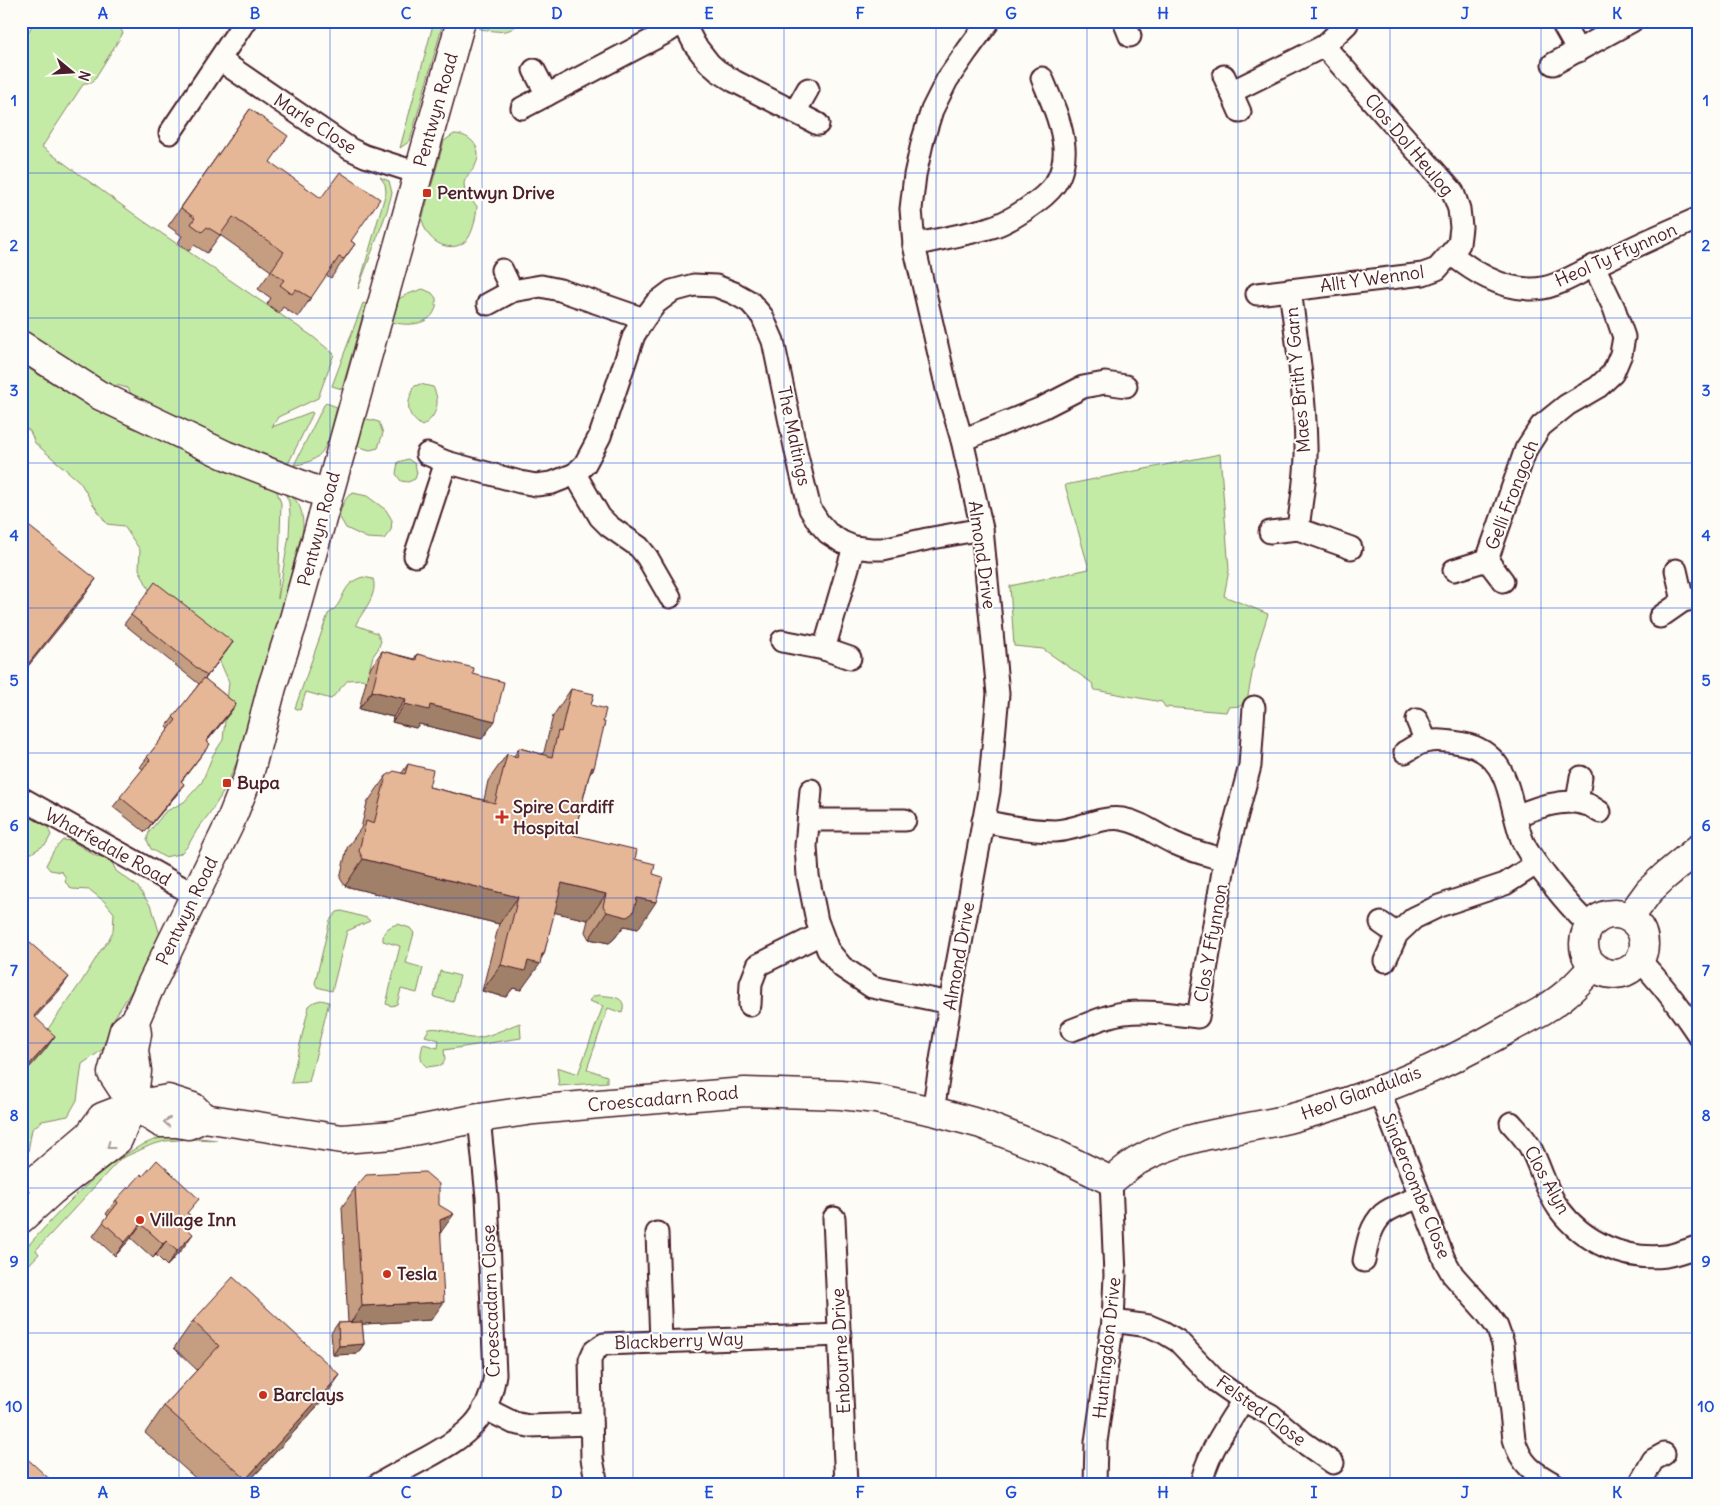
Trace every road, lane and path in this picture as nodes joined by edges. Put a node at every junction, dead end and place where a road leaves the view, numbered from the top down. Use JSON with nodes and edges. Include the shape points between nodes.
{"nodes":[{"id":1,"x":245,"y":21,"type":"edge"},
{"id":2,"x":461,"y":21,"type":"edge"},
{"id":3,"x":990,"y":21,"type":"edge"},
{"id":4,"x":1562,"y":21,"type":"edge"},
{"id":5,"x":1632,"y":21,"type":"edge"},
{"id":6,"x":683,"y":22,"type":"edge"},
{"id":7,"x":1347,"y":24,"type":"dead end"},
{"id":8,"x":1324,"y":46,"type":"junction"},
{"id":9,"x":1578,"y":51,"type":"junction"},
{"id":10,"x":220,"y":60,"type":"junction"},
{"id":11,"x":1553,"y":64,"type":"dead end"},
{"id":12,"x":534,"y":70,"type":"dead end"},
{"id":13,"x":1042,"y":78,"type":"dead end"},
{"id":14,"x":808,"y":89,"type":"dead end"},
{"id":15,"x":547,"y":96,"type":"junction"},
{"id":16,"x":522,"y":108,"type":"dead end"},
{"id":17,"x":795,"y":112,"type":"junction"},
{"id":18,"x":1240,"y":112,"type":"dead end"},
{"id":19,"x":818,"y":124,"type":"dead end"},
{"id":20,"x":170,"y":133,"type":"dead end"},
{"id":21,"x":418,"y":173,"type":"junction"},
{"id":22,"x":1699,"y":218,"type":"edge"},
{"id":23,"x":914,"y":245,"type":"junction"},
{"id":24,"x":1451,"y":254,"type":"junction"},
{"id":25,"x":1594,"y":266,"type":"junction"},
{"id":26,"x":502,"y":270,"type":"dead end"},
{"id":27,"x":1290,"y":290,"type":"junction"},
{"id":28,"x":512,"y":291,"type":"junction"},
{"id":29,"x":1257,"y":294,"type":"dead end"},
{"id":30,"x":488,"y":304,"type":"dead end"},
{"id":31,"x":644,"y":319,"type":"junction"},
{"id":32,"x":21,"y":345,"type":"edge"},
{"id":33,"x":1126,"y":386,"type":"dead end"},
{"id":34,"x":962,"y":440,"type":"junction"},
{"id":35,"x":575,"y":474,"type":"junction"},
{"id":36,"x":328,"y":494,"type":"junction"},
{"id":37,"x":982,"y":529,"type":"junction"},
{"id":38,"x":1298,"y":529,"type":"junction"},
{"id":39,"x":1270,"y":532,"type":"dead end"},
{"id":40,"x":854,"y":547,"type":"junction"},
{"id":41,"x":1351,"y":548,"type":"dead end"},
{"id":42,"x":415,"y":556,"type":"dead end"},
{"id":43,"x":1487,"y":560,"type":"junction"},
{"id":44,"x":1454,"y":570,"type":"dead end"},
{"id":45,"x":1676,"y":570,"type":"dead end"},
{"id":46,"x":1503,"y":581,"type":"dead end"},
{"id":47,"x":670,"y":597,"type":"dead end"},
{"id":48,"x":1691,"y":599,"type":"edge"},
{"id":49,"x":1660,"y":617,"type":"dead end"},
{"id":50,"x":782,"y":641,"type":"dead end"},
{"id":51,"x":824,"y":648,"type":"junction"},
{"id":52,"x":850,"y":658,"type":"dead end"},
{"id":53,"x":1254,"y":707,"type":"dead end"},
{"id":54,"x":1417,"y":720,"type":"dead end"},
{"id":55,"x":1426,"y":741,"type":"junction"},
{"id":56,"x":1405,"y":752,"type":"dead end"},
{"id":57,"x":1581,"y":776,"type":"dead end"},
{"id":58,"x":811,"y":790,"type":"dead end"},
{"id":59,"x":21,"y":798,"type":"edge"},
{"id":60,"x":1577,"y":802,"type":"junction"},
{"id":61,"x":1600,"y":812,"type":"dead end"},
{"id":62,"x":1516,"y":816,"type":"junction"},
{"id":63,"x":809,"y":820,"type":"junction"},
{"id":64,"x":904,"y":820,"type":"dead end"},
{"id":65,"x":983,"y":821,"type":"junction"},
{"id":66,"x":1699,"y":848,"type":"edge"},
{"id":67,"x":1225,"y":860,"type":"junction"},
{"id":68,"x":1536,"y":864,"type":"junction"},
{"id":69,"x":195,"y":895,"type":"junction"},
{"id":70,"x":1630,"y":917,"type":"junction"},
{"id":71,"x":1590,"y":926,"type":"junction"},
{"id":72,"x":821,"y":934,"type":"junction"},
{"id":73,"x":1639,"y":960,"type":"junction"},
{"id":74,"x":1385,"y":962,"type":"dead end"},
{"id":75,"x":1594,"y":966,"type":"junction"},
{"id":76,"x":950,"y":1003,"type":"junction"},
{"id":77,"x":750,"y":1005,"type":"dead end"},
{"id":78,"x":1072,"y":1030,"type":"dead end"},
{"id":79,"x":1699,"y":1036,"type":"edge"},
{"id":80,"x":1379,"y":1090,"type":"junction"},
{"id":81,"x":133,"y":1105,"type":"junction"},
{"id":82,"x":933,"y":1111,"type":"junction"},
{"id":83,"x":479,"y":1118,"type":"junction"},
{"id":84,"x":1511,"y":1123,"type":"dead end"},
{"id":85,"x":1111,"y":1181,"type":"junction"},
{"id":86,"x":21,"y":1193,"type":"edge"},
{"id":87,"x":1419,"y":1197,"type":"junction"},
{"id":88,"x":834,"y":1218,"type":"dead end"},
{"id":89,"x":21,"y":1219,"type":"edge"},
{"id":90,"x":657,"y":1233,"type":"dead end"},
{"id":91,"x":1699,"y":1246,"type":"edge"},
{"id":92,"x":1364,"y":1261,"type":"dead end"},
{"id":93,"x":1113,"y":1321,"type":"junction"},
{"id":94,"x":840,"y":1335,"type":"junction"},
{"id":95,"x":661,"y":1341,"type":"junction"},
{"id":96,"x":1243,"y":1400,"type":"junction"},
{"id":97,"x":484,"y":1408,"type":"junction"},
{"id":98,"x":591,"y":1424,"type":"junction"},
{"id":99,"x":1664,"y":1454,"type":"dead end"},
{"id":100,"x":1332,"y":1464,"type":"dead end"},
{"id":101,"x":376,"y":1485,"type":"edge"},
{"id":102,"x":597,"y":1485,"type":"edge"},
{"id":103,"x":846,"y":1485,"type":"edge"},
{"id":104,"x":1095,"y":1485,"type":"edge"},
{"id":105,"x":1201,"y":1485,"type":"edge"},
{"id":106,"x":1556,"y":1485,"type":"edge"},
{"id":107,"x":1639,"y":1485,"type":"edge"}],
"edges":[{"from":1,"to":10,"type":"street"},
{"from":2,"to":21,"type":"street","name":"Pentwyn Road"},
{"from":3,"to":23,"type":"street","name":"Almond Drive","via":[[947,80],[932,110],[915,175],[911,209]]},
{"from":4,"to":9,"type":"street"},
{"from":5,"to":9,"type":"street"},
{"from":6,"to":15,"type":"street"},
{"from":6,"to":17,"type":"street","via":[[695,45],[718,71]]},
{"from":7,"to":8,"type":"street"},
{"from":8,"to":18,"type":"street","via":[[1227,84]]},
{"from":8,"to":24,"type":"street","name":"Clos Dol Heulog","via":[[1453,192],[1460,209],[1461,227],[1459,244]]},
{"from":9,"to":11,"type":"street"},
{"from":10,"to":20,"type":"street"},
{"from":10,"to":21,"type":"street","name":"Marle Close","via":[[350,149]]},
{"from":12,"to":15,"type":"street"},
{"from":13,"to":23,"type":"street","via":[[1058,117],[1064,148],[1063,166],[1055,184],[1015,217],[990,228]]},
{"from":14,"to":17,"type":"street"},
{"from":15,"to":16,"type":"street"},
{"from":17,"to":19,"type":"street"},
{"from":21,"to":36,"type":"street","name":"Pentwyn Road"},
{"from":22,"to":25,"type":"street","name":"Heol Ty Ffynnon"},
{"from":23,"to":34,"type":"street","name":"Almond Drive"},
{"from":24,"to":25,"type":"street","name":"Heol Ty Ffynnon","via":[[1488,279],[1511,287],[1531,289],[1558,284]]},
{"from":24,"to":27,"type":"street","name":"Allt Y Wennol","via":[[1437,269],[1423,274]]},
{"from":25,"to":43,"type":"street","name":"Gelli Frongoch","via":[[1624,337],[1621,354],[1613,373],[1541,426],[1526,449]]},
{"from":26,"to":28,"type":"street"},
{"from":27,"to":29,"type":"street","name":"Allt Y Wennol"},
{"from":27,"to":38,"type":"street","name":"Maes Brith Y Garn","via":[[1302,380],[1306,447]]},
{"from":28,"to":30,"type":"street"},
{"from":28,"to":31,"type":"street","via":[[541,286],[560,290]]},
{"from":31,"to":35,"type":"street","name":"The Maltings","via":[[634,335],[600,436],[585,464]]},
{"from":31,"to":40,"type":"street","name":"The Maltings","via":[[656,303],[672,291],[694,285],[716,286],[750,302],[762,316],[773,341],[810,509],[828,533]]},
{"from":32,"to":36,"type":"street","via":[[100,395],[226,455]]},
{"from":33,"to":34,"type":"street","via":[[1105,383],[1083,387],[1042,408]]},
{"from":34,"to":37,"type":"street","name":"Almond Drive"},
{"from":35,"to":42,"type":"street","via":[[536,485],[436,458]]},
{"from":35,"to":47,"type":"street","via":[[600,517],[639,547]]},
{"from":36,"to":69,"type":"street","name":"Pentwyn Road","via":[[248,775],[229,825]]},
{"from":37,"to":40,"type":"street","name":"The Maltings","via":[[883,549]]},
{"from":37,"to":65,"type":"street","name":"Almond Drive","via":[[998,694]]},
{"from":38,"to":39,"type":"street"},
{"from":38,"to":41,"type":"street"},
{"from":40,"to":51,"type":"street"},
{"from":43,"to":44,"type":"street","name":"Gelli Frongoch"},
{"from":43,"to":46,"type":"street","name":"Gelli Frongoch"},
{"from":45,"to":48,"type":"street"},
{"from":48,"to":49,"type":"street"},
{"from":50,"to":51,"type":"street"},
{"from":51,"to":52,"type":"street"},
{"from":53,"to":67,"type":"street","name":"Clos Y Ffynnon","via":[[1250,766]]},
{"from":54,"to":55,"type":"street"},
{"from":55,"to":56,"type":"street"},
{"from":55,"to":62,"type":"street","via":[[1472,745],[1492,757],[1504,776]]},
{"from":57,"to":60,"type":"street"},
{"from":58,"to":63,"type":"street"},
{"from":59,"to":69,"type":"street","name":"Wharfedale Road"},
{"from":60,"to":61,"type":"street","via":[[1588,804]]},
{"from":60,"to":62,"type":"street","via":[[1537,807]]},
{"from":62,"to":68,"type":"street","via":[[1523,843]]},
{"from":63,"to":64,"type":"street"},
{"from":63,"to":72,"type":"street","via":[[806,846],[808,876]]},
{"from":65,"to":67,"type":"street","name":"Clos Y Ffynnon","via":[[1014,828],[1055,831],[1111,818],[1126,820],[1140,824],[1173,843]]},
{"from":65,"to":76,"type":"street","name":"Almond Drive"},
{"from":66,"to":70,"type":"street","via":[[1664,876]]},
{"from":67,"to":78,"type":"street","name":"Clos Y Ffynnon","via":[[1198,1017],[1122,1013]]},
{"from":68,"to":71,"type":"street","via":[[1574,912]]},
{"from":68,"to":74,"type":"street","via":[[1505,884],[1439,906],[1389,928]]},
{"from":69,"to":81,"type":"street","name":"Pentwyn Road","via":[[135,1021],[137,1071]]},
{"from":70,"to":71,"type":"street","via":[[1603,915]]},
{"from":70,"to":73,"type":"street","via":[[1641,928],[1644,941]]},
{"from":71,"to":75,"type":"street","via":[[1586,930],[1584,951]]},
{"from":72,"to":76,"type":"street","via":[[828,950],[842,967],[872,987]]},
{"from":72,"to":77,"type":"street","via":[[758,965],[751,983]]},
{"from":73,"to":75,"type":"street","via":[[1632,968],[1614,974]]},
{"from":73,"to":79,"type":"street"},
{"from":75,"to":80,"type":"street","name":"Heol Glandulais","via":[[1552,1005],[1468,1051]]},
{"from":76,"to":82,"type":"street","name":"Almond Drive"},
{"from":80,"to":85,"type":"street","name":"Heol Glandulais","via":[[1289,1119],[1172,1144],[1138,1160]]},
{"from":80,"to":87,"type":"street","name":"Sindercombe Close"},
{"from":81,"to":83,"type":"street","name":"Croescadarn Road","via":[[161,1123],[188,1125],[204,1118],[342,1139],[393,1135]]},
{"from":81,"to":86,"type":"street","via":[[102,1117],[89,1135]]},
{"from":81,"to":89,"type":"street","name":"Pentwyn Road","one_way":true,"via":[[118,1140]]},
{"from":82,"to":83,"type":"street","name":"Croescadarn Road","via":[[841,1095],[745,1092],[534,1110]]},
{"from":82,"to":85,"type":"street","name":"Croescadarn Road","via":[[1014,1136]]},
{"from":83,"to":97,"type":"street","name":"Croescadarn Close","via":[[487,1197],[495,1374],[493,1391]]},
{"from":84,"to":91,"type":"street","name":"Clos Alyn","via":[[1530,1146],[1544,1185],[1558,1209],[1590,1238],[1614,1250],[1646,1257],[1666,1256]]},
{"from":85,"to":93,"type":"street","name":"Huntingdon Drive","via":[[1115,1275]]},
{"from":87,"to":92,"type":"street","via":[[1384,1213],[1369,1236]]},
{"from":87,"to":106,"type":"street","name":"Sindercombe Close","via":[[1437,1245],[1453,1275],[1486,1312],[1503,1344],[1517,1451],[1536,1474]]},
{"from":88,"to":94,"type":"street","name":"Enbourne Drive"},
{"from":90,"to":95,"type":"street"},
{"from":93,"to":96,"type":"street","name":"Felsted Close","via":[[1149,1326],[1178,1341],[1216,1381]]},
{"from":93,"to":104,"type":"street","name":"Huntingdon Drive","via":[[1096,1442]]},
{"from":94,"to":95,"type":"street","name":"Blackberry Way"},
{"from":94,"to":103,"type":"street","name":"Enbourne Drive"},
{"from":95,"to":98,"type":"street","name":"Blackberry Way","via":[[604,1344],[594,1352],[590,1360]]},
{"from":96,"to":100,"type":"street","name":"Felsted Close","via":[[1271,1415]]},
{"from":96,"to":105,"type":"street","via":[[1217,1442]]},
{"from":97,"to":98,"type":"street","via":[[514,1423],[529,1426]]},
{"from":97,"to":101,"type":"street","name":"Croescadarn Close","via":[[474,1426],[457,1440]]},
{"from":98,"to":102,"type":"street","name":"Blackberry Way"},
{"from":99,"to":107,"type":"street","via":[[1653,1460]]}]}
